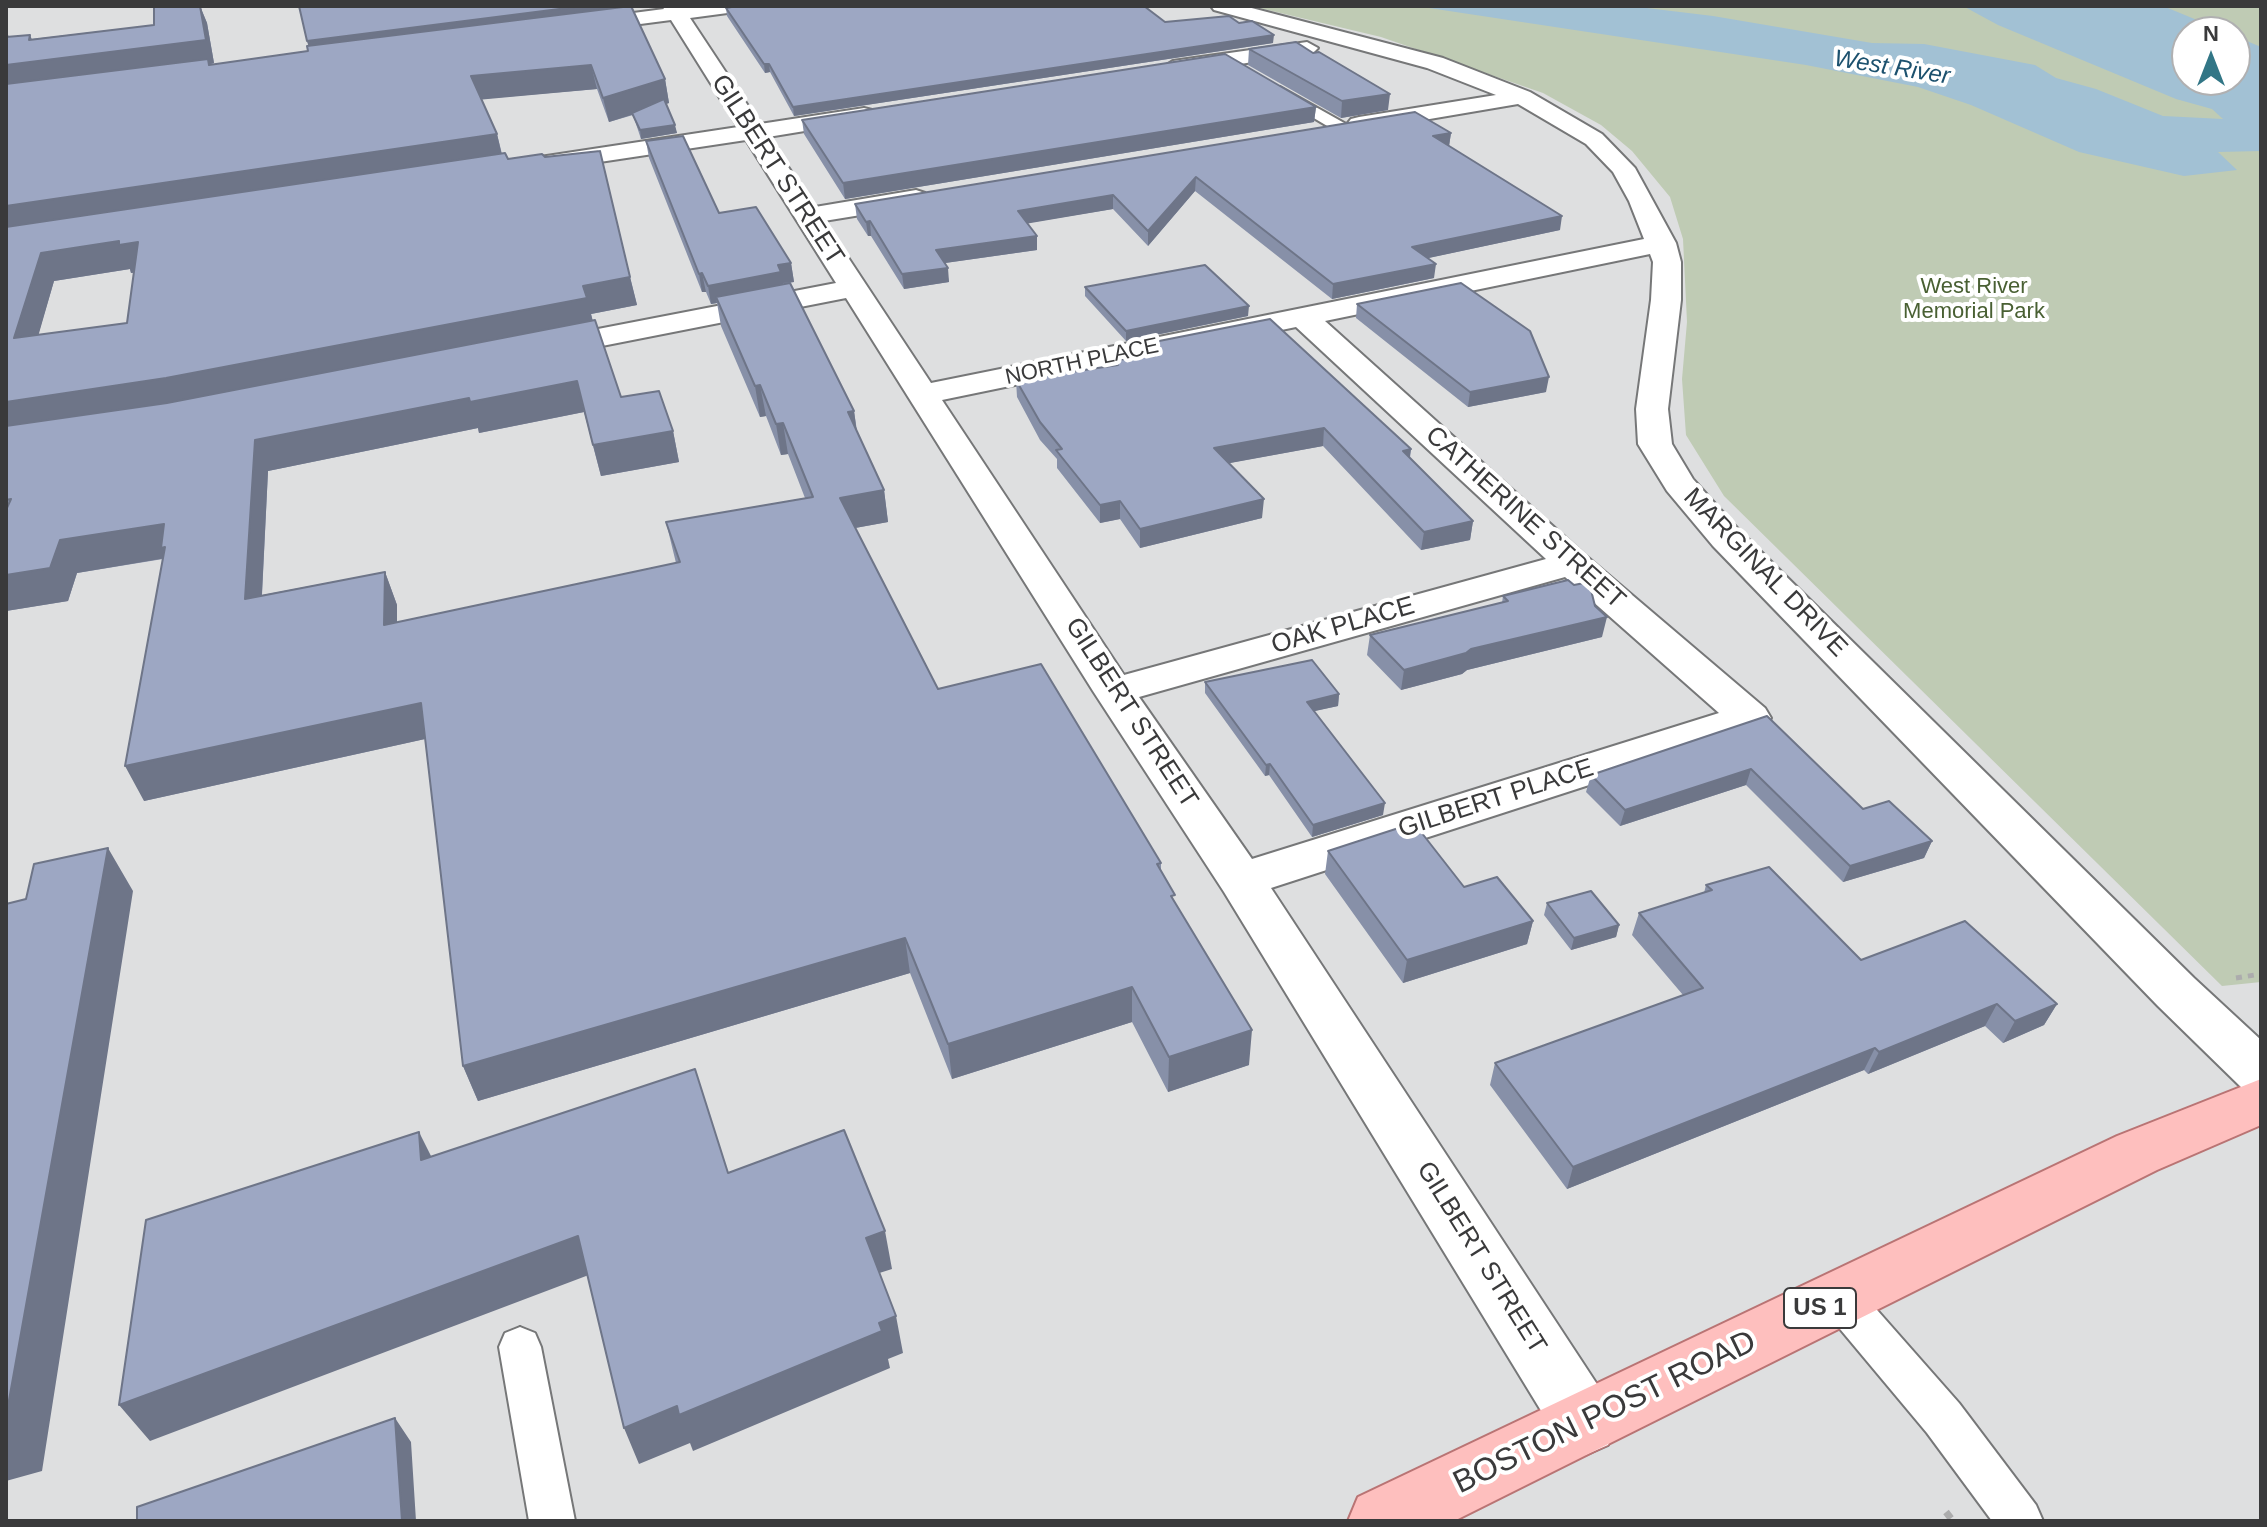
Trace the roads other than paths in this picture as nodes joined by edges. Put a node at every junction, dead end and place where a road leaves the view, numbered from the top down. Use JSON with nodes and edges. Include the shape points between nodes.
{"nodes":[{"id":1,"x":735,"y":6,"type":"edge"},
{"id":2,"x":1221,"y":6,"type":"edge"},
{"id":3,"x":674,"y":10,"type":"edge"},
{"id":4,"x":556,"y":29,"type":"edge"},
{"id":5,"x":1356,"y":40,"type":"junction"},
{"id":6,"x":1227,"y":60,"type":"junction"},
{"id":7,"x":1148,"y":72,"type":"edge"},
{"id":8,"x":1522,"y":97,"type":"junction"},
{"id":9,"x":880,"y":112,"type":"edge"},
{"id":10,"x":1340,"y":127,"type":"junction"},
{"id":11,"x":753,"y":131,"type":"junction"},
{"id":12,"x":1309,"y":133,"type":"edge"},
{"id":13,"x":512,"y":168,"type":"edge"},
{"id":14,"x":937,"y":194,"type":"edge"},
{"id":15,"x":808,"y":216,"type":"junction"},
{"id":16,"x":1662,"y":243,"type":"junction"},
{"id":17,"x":853,"y":288,"type":"junction"},
{"id":18,"x":1302,"y":316,"type":"junction"},
{"id":19,"x":517,"y":354,"type":"edge"},
{"id":20,"x":925,"y":394,"type":"junction"},
{"id":21,"x":1572,"y":563,"type":"junction"},
{"id":22,"x":1114,"y":691,"type":"junction"},
{"id":23,"x":1750,"y":718,"type":"joint"},
{"id":24,"x":1241,"y":880,"type":"junction"},
{"id":25,"x":2261,"y":1073,"type":"edge"},
{"id":26,"x":2261,"y":1101,"type":"edge"},
{"id":27,"x":1840,"y":1298,"type":"junction"},
{"id":28,"x":520,"y":1347,"type":"dead end"},
{"id":29,"x":1585,"y":1423,"type":"junction"},
{"id":30,"x":552,"y":1521,"type":"edge"},
{"id":31,"x":1382,"y":1521,"type":"edge"},
{"id":32,"x":2020,"y":1521,"type":"edge"}],
"edges":[{"from":1,"to":3,"type":"street"},
{"from":2,"to":5,"type":"street","name":"MARGINAL DRIVE"},
{"from":3,"to":4,"type":"street"},
{"from":3,"to":11,"type":"street","name":"GILBERT STREET"},
{"from":5,"to":6,"type":"street"},
{"from":5,"to":8,"type":"street","name":"MARGINAL DRIVE"},
{"from":6,"to":7,"type":"street"},
{"from":6,"to":10,"type":"lane"},
{"from":8,"to":10,"type":"street"},
{"from":8,"to":16,"type":"street","name":"MARGINAL DRIVE","via":[[1594,139],[1623,168]]},
{"from":9,"to":11,"type":"street"},
{"from":10,"to":12,"type":"street"},
{"from":11,"to":13,"type":"street"},
{"from":11,"to":15,"type":"street","name":"GILBERT STREET"},
{"from":14,"to":15,"type":"street"},
{"from":15,"to":17,"type":"street","name":"GILBERT STREET"},
{"from":16,"to":18,"type":"street","name":"NORTH PLACE"},
{"from":16,"to":25,"type":"street","name":"MARGINAL DRIVE","via":[[1666,300],[1652,409],[1655,444],[1679,484],[1726,538]]},
{"from":17,"to":19,"type":"street"},
{"from":17,"to":20,"type":"street","name":"GILBERT STREET"},
{"from":18,"to":20,"type":"street","name":"NORTH PLACE"},
{"from":18,"to":21,"type":"street","name":"CATHERINE STREET"},
{"from":20,"to":22,"type":"street","name":"GILBERT STREET"},
{"from":21,"to":22,"type":"street","name":"OAK PLACE"},
{"from":21,"to":23,"type":"street","name":"CATHERINE STREET"},
{"from":22,"to":24,"type":"street","name":"GILBERT STREET"},
{"from":23,"to":24,"type":"street","name":"GILBERT PLACE"},
{"from":24,"to":29,"type":"street","name":"GILBERT STREET"},
{"from":26,"to":27,"type":"main road","name":"BOSTON POST ROAD","number":"US 1","via":[[2137,1153]]},
{"from":27,"to":29,"type":"main road","name":"BOSTON POST ROAD","number":"US 1"},
{"from":27,"to":32,"type":"lane","via":[[1943,1418]]},
{"from":28,"to":30,"type":"lane"},
{"from":29,"to":31,"type":"main road","name":"BOSTON POST ROAD","number":"US 1"}]}
